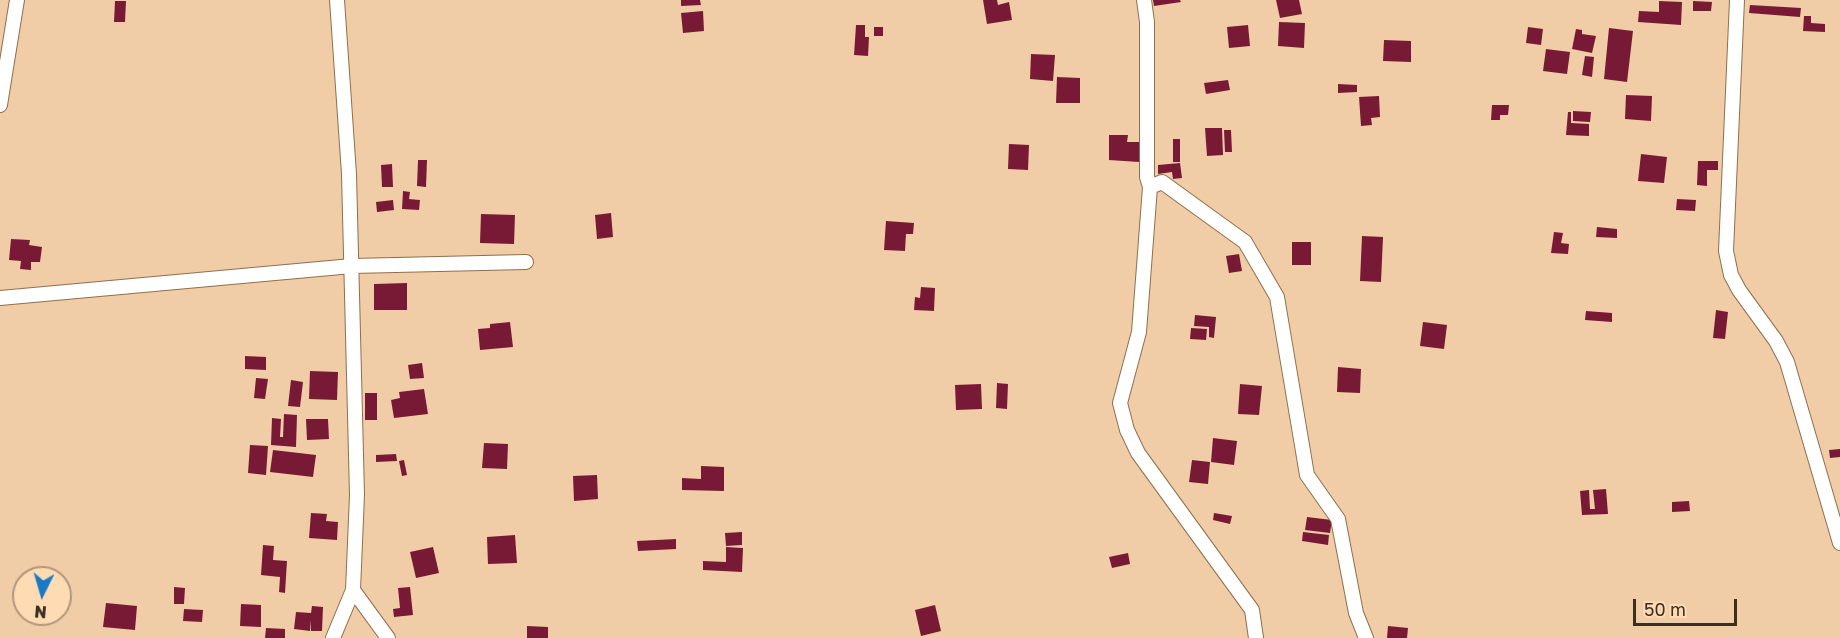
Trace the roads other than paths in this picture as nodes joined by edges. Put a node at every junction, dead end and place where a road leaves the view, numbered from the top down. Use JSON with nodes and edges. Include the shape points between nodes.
{"nodes":[{"id":1,"x":17,"y":0,"type":"edge"},
{"id":2,"x":337,"y":0,"type":"edge"},
{"id":3,"x":1144,"y":0,"type":"edge"},
{"id":4,"x":1737,"y":0,"type":"edge"},
{"id":5,"x":0,"y":105,"type":"edge"},
{"id":6,"x":1150,"y":187,"type":"junction"},
{"id":7,"x":526,"y":262,"type":"dead end"},
{"id":8,"x":352,"y":266,"type":"junction"},
{"id":9,"x":0,"y":298,"type":"edge"},
{"id":10,"x":1840,"y":543,"type":"edge"},
{"id":11,"x":353,"y":590,"type":"junction"},
{"id":12,"x":333,"y":638,"type":"edge"},
{"id":13,"x":388,"y":638,"type":"edge"},
{"id":14,"x":1256,"y":638,"type":"edge"},
{"id":15,"x":1366,"y":638,"type":"edge"}],
"edges":[{"from":1,"to":5,"type":"street"},
{"from":2,"to":8,"type":"street"},
{"from":3,"to":6,"type":"street"},
{"from":4,"to":10,"type":"street","via":[[1726,251],[1739,290],[1776,340],[1787,362]]},
{"from":6,"to":14,"type":"street","via":[[1139,332],[1119,402],[1138,453],[1252,610]]},
{"from":6,"to":15,"type":"street","via":[[1162,182],[1245,242],[1277,297],[1308,475],[1338,519],[1356,613]]},
{"from":7,"to":8,"type":"street"},
{"from":8,"to":9,"type":"street"},
{"from":8,"to":11,"type":"street","via":[[357,495]]},
{"from":11,"to":12,"type":"street"},
{"from":11,"to":13,"type":"street"}]}
